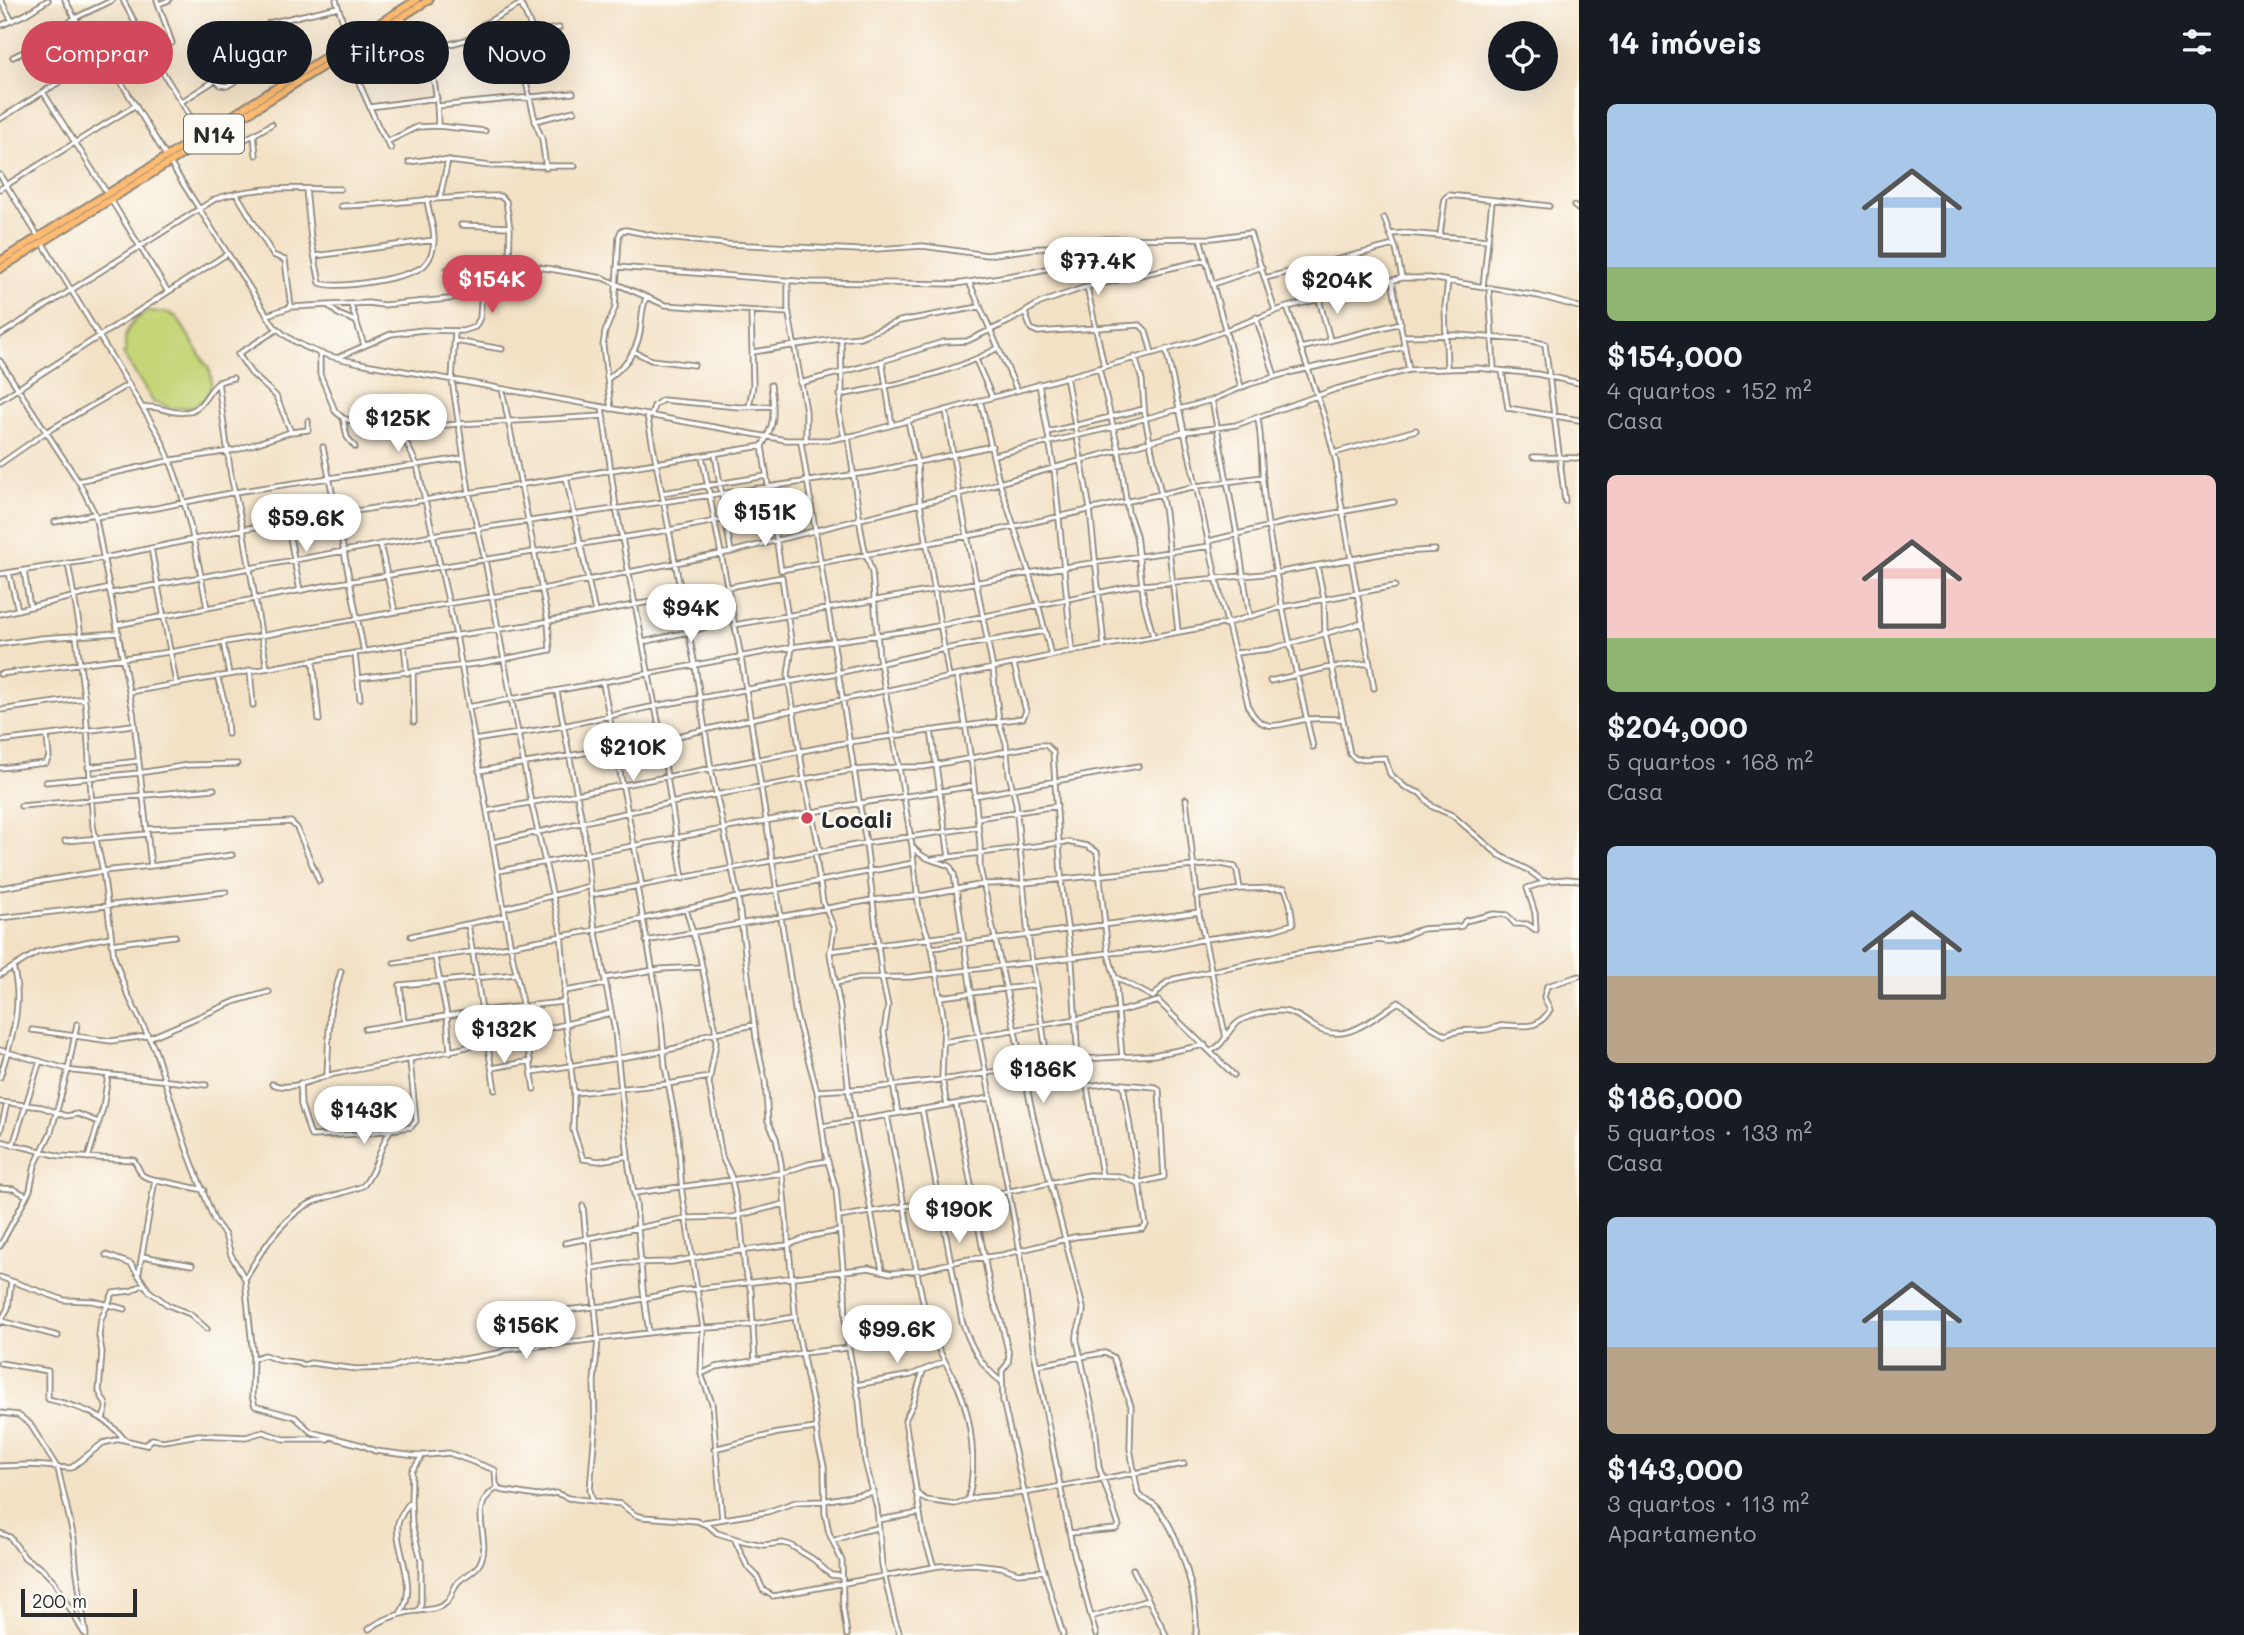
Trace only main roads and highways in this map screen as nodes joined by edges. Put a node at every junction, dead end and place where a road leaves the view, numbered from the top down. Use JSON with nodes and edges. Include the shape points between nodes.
{"nodes":[{"id":1,"x":416,"y":0,"type":"edge"},
{"id":2,"x":429,"y":0,"type":"edge"},
{"id":3,"x":386,"y":21,"type":"edge"},
{"id":4,"x":395,"y":21,"type":"edge"},
{"id":5,"x":326,"y":61,"type":"edge"},
{"id":6,"x":40,"y":240,"type":"junction"},
{"id":7,"x":0,"y":261,"type":"edge"},
{"id":8,"x":0,"y":269,"type":"edge"}],
"edges":[{"from":1,"to":3,"type":"main road","number":"N14"},
{"from":2,"to":4,"type":"main road","number":"N14"},
{"from":5,"to":6,"type":"main road","number":"N14"},
{"from":6,"to":7,"type":"main road","number":"N14"},
{"from":6,"to":8,"type":"main road","number":"N14"}]}
